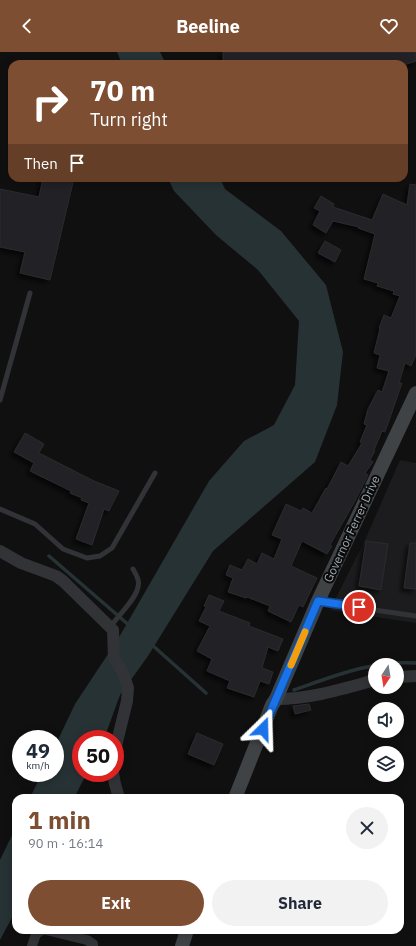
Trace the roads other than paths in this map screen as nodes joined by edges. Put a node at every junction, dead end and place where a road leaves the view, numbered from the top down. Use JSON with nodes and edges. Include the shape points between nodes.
{"nodes":[{"id":1,"x":30,"y":293,"type":"dead end"},
{"id":2,"x":416,"y":393,"type":"edge"},
{"id":3,"x":0,"y":400,"type":"edge"},
{"id":4,"x":155,"y":473,"type":"dead end"},
{"id":5,"x":0,"y":509,"type":"edge"},
{"id":6,"x":0,"y":551,"type":"edge"},
{"id":7,"x":133,"y":569,"type":"dead end"},
{"id":8,"x":318,"y":601,"type":"junction"},
{"id":9,"x":416,"y":616,"type":"edge"},
{"id":10,"x":111,"y":626,"type":"junction"},
{"id":11,"x":416,"y":676,"type":"edge"},
{"id":12,"x":404,"y":677,"type":"edge"},
{"id":13,"x":368,"y":682,"type":"edge"},
{"id":14,"x":276,"y":699,"type":"junction"},
{"id":15,"x":120,"y":730,"type":"edge"},
{"id":16,"x":115,"y":782,"type":"edge"},
{"id":17,"x":118,"y":794,"type":"edge"},
{"id":18,"x":237,"y":794,"type":"edge"},
{"id":19,"x":36,"y":934,"type":"edge"},
{"id":20,"x":62,"y":934,"type":"edge"},
{"id":21,"x":186,"y":934,"type":"edge"},
{"id":22,"x":32,"y":946,"type":"edge"},
{"id":23,"x":93,"y":946,"type":"edge"},
{"id":24,"x":182,"y":946,"type":"edge"}],
"edges":[{"from":1,"to":3,"type":"lane"},
{"from":2,"to":8,"type":"main road","name":"Governor Ferrer Drive"},
{"from":4,"to":5,"type":"lane","via":[[112,548],[100,556],[87,558],[63,549],[35,524]]},
{"from":6,"to":10,"type":"street","via":[[21,563],[56,576]]},
{"from":7,"to":10,"type":"lane","via":[[138,578],[138,588]]},
{"from":8,"to":9,"type":"lane"},
{"from":8,"to":14,"type":"main road","name":"Governor Ferrer Drive"},
{"from":10,"to":15,"type":"street","via":[[115,660],[128,688]]},
{"from":11,"to":12,"type":"street"},
{"from":13,"to":14,"type":"street","via":[[313,696]]},
{"from":14,"to":18,"type":"main road","name":"Governor Ferrer Drive"},
{"from":16,"to":17,"type":"street"},
{"from":19,"to":22,"type":"street"},
{"from":20,"to":23,"type":"street","via":[[87,940]]},
{"from":21,"to":24,"type":"main road"}]}
